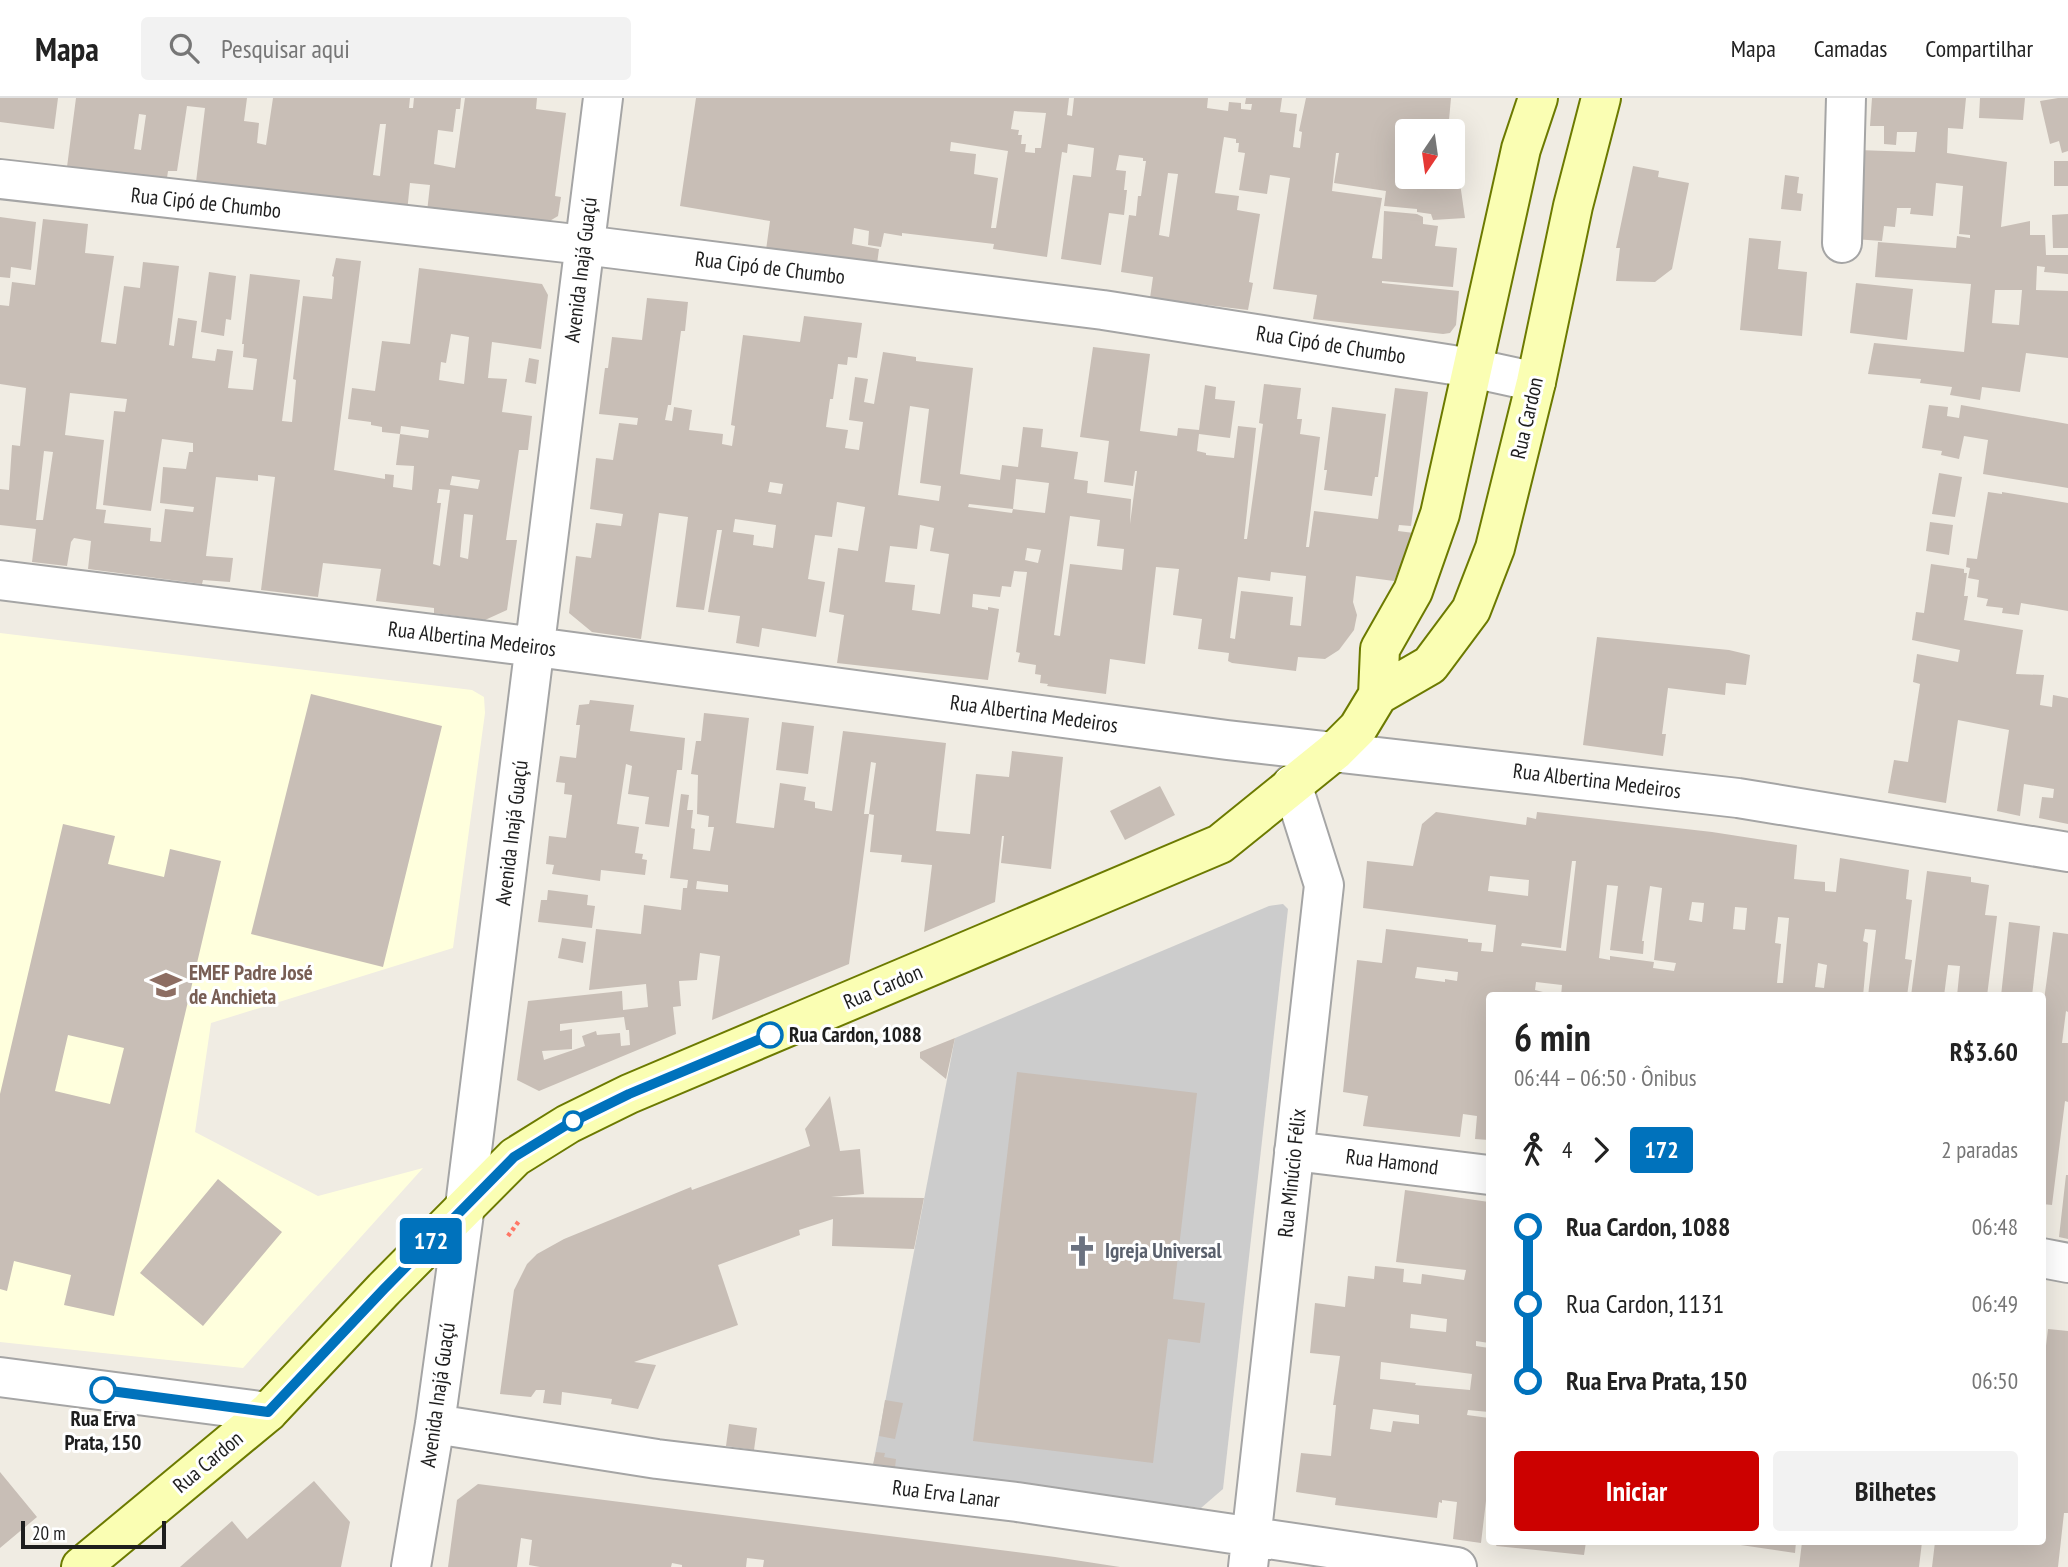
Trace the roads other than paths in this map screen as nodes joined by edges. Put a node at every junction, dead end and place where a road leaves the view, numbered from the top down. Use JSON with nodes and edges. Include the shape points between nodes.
{"nodes":[{"id":1,"x":603,"y":98,"type":"edge"},
{"id":2,"x":1538,"y":98,"type":"edge"},
{"id":3,"x":1601,"y":98,"type":"edge"},
{"id":4,"x":1846,"y":98,"type":"edge"},
{"id":5,"x":0,"y":179,"type":"edge"},
{"id":6,"x":1842,"y":243,"type":"dead end"},
{"id":7,"x":584,"y":245,"type":"junction"},
{"id":8,"x":1472,"y":368,"type":"junction"},
{"id":9,"x":1536,"y":382,"type":"junction"},
{"id":10,"x":0,"y":580,"type":"edge"},
{"id":11,"x":536,"y":647,"type":"junction"},
{"id":12,"x":1378,"y":695,"type":"junction"},
{"id":13,"x":1335,"y":751,"type":"junction"},
{"id":14,"x":1292,"y":784,"type":"junction"},
{"id":15,"x":2068,"y":852,"type":"edge"},
{"id":16,"x":1294,"y":1151,"type":"junction"},
{"id":17,"x":1486,"y":1175,"type":"edge"},
{"id":18,"x":465,"y":1206,"type":"junction"},
{"id":19,"x":2046,"y":1259,"type":"edge"},
{"id":20,"x":2068,"y":1263,"type":"edge"},
{"id":21,"x":0,"y":1377,"type":"edge"},
{"id":22,"x":268,"y":1412,"type":"junction"},
{"id":23,"x":435,"y":1424,"type":"junction"},
{"id":24,"x":1250,"y":1552,"type":"edge"},
{"id":25,"x":81,"y":1567,"type":"edge"},
{"id":26,"x":411,"y":1567,"type":"edge"},
{"id":27,"x":1457,"y":1567,"type":"edge"}],
"edges":[{"from":1,"to":7,"type":"street","name":"Avenida Inajá Guaçú"},
{"from":2,"to":8,"type":"street","name":"Rua Cardon","via":[[1521,149]]},
{"from":3,"to":9,"type":"street","name":"Rua Cardon"},
{"from":4,"to":6,"type":"street"},
{"from":5,"to":7,"type":"street","name":"Rua Cipó de Chumbo"},
{"from":7,"to":8,"type":"street","name":"Rua Cipó de Chumbo","via":[[1103,310]]},
{"from":7,"to":11,"type":"street","name":"Avenida Inajá Guaçú"},
{"from":8,"to":9,"type":"street","name":"Rua Cipó de Chumbo"},
{"from":8,"to":12,"type":"street","name":"Rua Cardon","via":[[1440,514],[1413,591],[1380,649]]},
{"from":9,"to":12,"type":"street","name":"Rua Cardon","via":[[1495,548],[1471,610],[1430,665]]},
{"from":10,"to":11,"type":"street","name":"Rua Albertina Medeiros"},
{"from":11,"to":13,"type":"street","name":"Rua Albertina Medeiros"},
{"from":11,"to":18,"type":"street","name":"Avenida Inajá Guaçú"},
{"from":12,"to":13,"type":"street","name":"Rua Cardon","via":[[1358,728]]},
{"from":13,"to":14,"type":"street","name":"Rua Cardon"},
{"from":13,"to":15,"type":"street","name":"Rua Albertina Medeiros","via":[[1738,798]]},
{"from":14,"to":16,"type":"street","name":"Rua Minúcio Félix","via":[[1324,885]]},
{"from":14,"to":18,"type":"street","name":"Rua Cardon","via":[[1220,844],[568,1124],[514,1157]]},
{"from":16,"to":17,"type":"street","name":"Rua Hamond"},
{"from":16,"to":24,"type":"street","name":"Rua Minúcio Félix"},
{"from":18,"to":22,"type":"street","name":"Rua Cardon"},
{"from":18,"to":23,"type":"street","name":"Avenida Inajá Guaçú"},
{"from":19,"to":20,"type":"street"},
{"from":21,"to":22,"type":"street"},
{"from":22,"to":25,"type":"street","name":"Rua Cardon"},
{"from":23,"to":24,"type":"street","name":"Rua Erva Lanar","via":[[657,1459],[1017,1502]]},
{"from":23,"to":26,"type":"street","name":"Avenida Inajá Guaçú"},
{"from":24,"to":27,"type":"street","name":"Rua Erva Lanar"}]}
